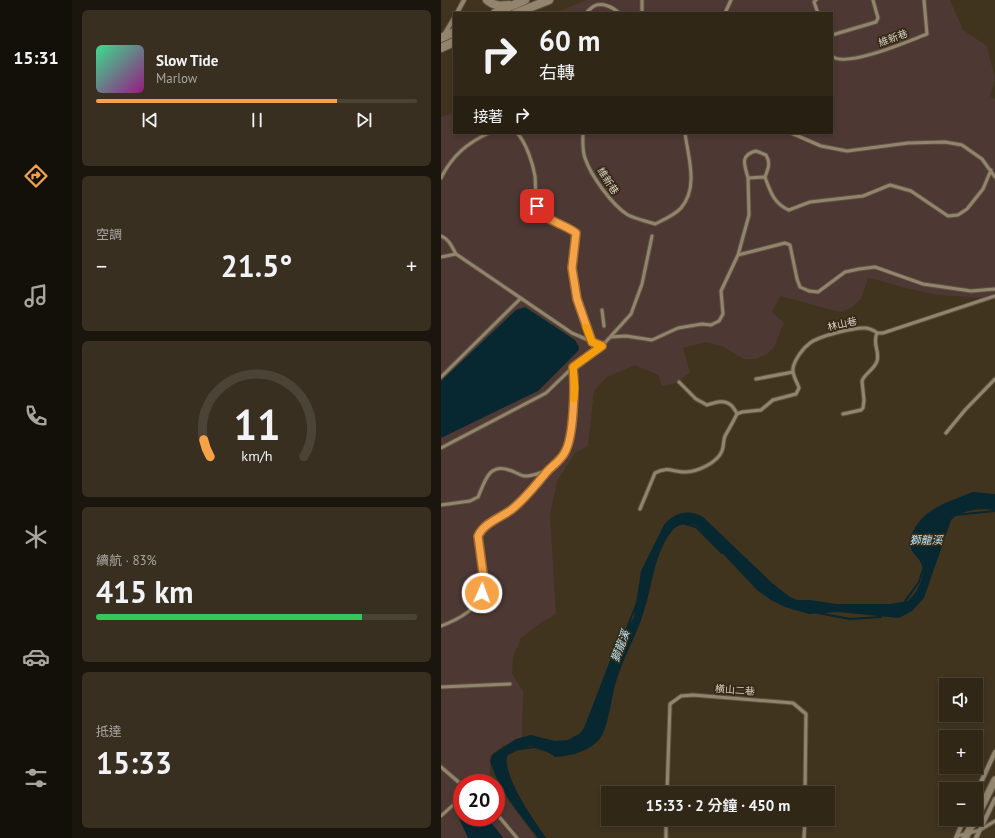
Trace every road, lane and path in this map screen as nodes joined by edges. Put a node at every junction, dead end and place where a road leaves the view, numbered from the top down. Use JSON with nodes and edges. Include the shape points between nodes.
{"nodes":[{"id":1,"x":464,"y":0,"type":"edge"},
{"id":2,"x":487,"y":0,"type":"edge"},
{"id":3,"x":525,"y":0,"type":"edge"},
{"id":4,"x":549,"y":0,"type":"edge"},
{"id":5,"x":642,"y":0,"type":"edge"},
{"id":6,"x":731,"y":0,"type":"edge"},
{"id":7,"x":816,"y":0,"type":"edge"},
{"id":8,"x":873,"y":0,"type":"edge"},
{"id":9,"x":924,"y":0,"type":"edge"},
{"id":10,"x":514,"y":4,"type":"junction"},
{"id":11,"x":458,"y":12,"type":"edge"},
{"id":12,"x":497,"y":12,"type":"edge"},
{"id":13,"x":519,"y":12,"type":"edge"},
{"id":14,"x":587,"y":12,"type":"edge"},
{"id":15,"x":618,"y":12,"type":"edge"},
{"id":16,"x":642,"y":12,"type":"edge"},
{"id":17,"x":725,"y":12,"type":"edge"},
{"id":18,"x":818,"y":12,"type":"edge"},
{"id":19,"x":453,"y":21,"type":"edge"},
{"id":20,"x":453,"y":33,"type":"edge"},
{"id":21,"x":833,"y":35,"type":"edge"},
{"id":22,"x":445,"y":42,"type":"edge"},
{"id":23,"x":833,"y":57,"type":"edge"},
{"id":24,"x":487,"y":134,"type":"edge"},
{"id":25,"x":518,"y":134,"type":"edge"},
{"id":26,"x":583,"y":134,"type":"edge"},
{"id":27,"x":685,"y":134,"type":"edge"},
{"id":28,"x":793,"y":134,"type":"edge"},
{"id":29,"x":991,"y":170,"type":"junction"},
{"id":30,"x":765,"y":177,"type":"junction"},
{"id":31,"x":995,"y":177,"type":"edge"},
{"id":32,"x":441,"y":178,"type":"edge"},
{"id":33,"x":747,"y":178,"type":"junction"},
{"id":34,"x":441,"y":236,"type":"edge"},
{"id":35,"x":652,"y":236,"type":"dead end"},
{"id":36,"x":456,"y":254,"type":"junction"},
{"id":37,"x":738,"y":255,"type":"junction"},
{"id":38,"x":441,"y":257,"type":"edge"},
{"id":39,"x":995,"y":289,"type":"edge"},
{"id":40,"x":995,"y":296,"type":"edge"},
{"id":41,"x":520,"y":299,"type":"junction"},
{"id":42,"x":602,"y":310,"type":"dead end"},
{"id":43,"x":604,"y":326,"type":"dead end"},
{"id":44,"x":877,"y":333,"type":"junction"},
{"id":45,"x":610,"y":337,"type":"junction"},
{"id":46,"x":592,"y":342,"type":"junction"},
{"id":47,"x":602,"y":346,"type":"junction"},
{"id":48,"x":573,"y":367,"type":"junction"},
{"id":49,"x":793,"y":372,"type":"junction"},
{"id":50,"x":441,"y":377,"type":"edge"},
{"id":51,"x":756,"y":379,"type":"dead end"},
{"id":52,"x":995,"y":379,"type":"edge"},
{"id":53,"x":679,"y":382,"type":"dead end"},
{"id":54,"x":737,"y":414,"type":"junction"},
{"id":55,"x":843,"y":414,"type":"dead end"},
{"id":56,"x":946,"y":433,"type":"dead end"},
{"id":57,"x":441,"y":448,"type":"edge"},
{"id":58,"x":549,"y":470,"type":"junction"},
{"id":59,"x":441,"y":505,"type":"edge"},
{"id":60,"x":640,"y":510,"type":"dead end"},
{"id":61,"x":441,"y":626,"type":"edge"},
{"id":62,"x":510,"y":684,"type":"dead end"},
{"id":63,"x":441,"y":687,"type":"edge"},
{"id":64,"x":995,"y":752,"type":"edge"},
{"id":65,"x":441,"y":767,"type":"edge"},
{"id":66,"x":453,"y":777,"type":"edge"},
{"id":67,"x":995,"y":780,"type":"edge"},
{"id":68,"x":981,"y":782,"type":"edge"},
{"id":69,"x":667,"y":786,"type":"edge"},
{"id":70,"x":805,"y":786,"type":"edge"},
{"id":71,"x":995,"y":799,"type":"edge"},
{"id":72,"x":983,"y":804,"type":"edge"},
{"id":73,"x":453,"y":805,"type":"edge"},
{"id":74,"x":441,"y":816,"type":"edge"},
{"id":75,"x":995,"y":821,"type":"edge"},
{"id":76,"x":505,"y":824,"type":"edge"},
{"id":77,"x":666,"y":826,"type":"edge"},
{"id":78,"x":805,"y":826,"type":"edge"},
{"id":79,"x":962,"y":826,"type":"edge"},
{"id":80,"x":972,"y":826,"type":"edge"},
{"id":81,"x":980,"y":830,"type":"junction"},
{"id":82,"x":967,"y":835,"type":"edge"},
{"id":83,"x":956,"y":837,"type":"edge"},
{"id":84,"x":517,"y":838,"type":"edge"},
{"id":85,"x":666,"y":838,"type":"edge"},
{"id":86,"x":804,"y":838,"type":"edge"},
{"id":87,"x":976,"y":838,"type":"edge"}],
"edges":[{"from":1,"to":11,"type":"street"},
{"from":2,"to":10,"type":"main road","via":[[493,5]]},
{"from":3,"to":10,"type":"main road"},
{"from":4,"to":13,"type":"main road"},
{"from":5,"to":16,"type":"lane"},
{"from":6,"to":17,"type":"lane"},
{"from":7,"to":18,"type":"lane","via":[[814,2]]},
{"from":8,"to":21,"type":"lane","via":[[878,18],[876,22]]},
{"from":9,"to":23,"type":"lane","name":"維新巷","via":[[927,34],[887,50],[852,59],[839,60]]},
{"from":10,"to":12,"type":"main road"},
{"from":14,"to":15,"type":"lane","via":[[594,6],[603,5]]},
{"from":19,"to":22,"type":"street"},
{"from":20,"to":22,"type":"main road"},
{"from":24,"to":32,"type":"lane","via":[[459,151]]},
{"from":25,"to":46,"type":"lane","via":[[527,148],[540,212],[576,233],[572,268],[577,299]]},
{"from":26,"to":27,"type":"lane","name":"維新巷","via":[[585,158],[612,201],[629,215],[655,224],[680,209],[687,198],[692,174]]},
{"from":28,"to":29,"type":"lane","via":[[821,146],[847,151],[908,143],[945,142],[962,145],[982,159]]},
{"from":29,"to":30,"type":"lane","via":[[983,189],[967,209],[958,215],[949,216],[911,191],[890,185],[863,196],[810,202],[789,210],[783,208],[772,197]]},
{"from":29,"to":31,"type":"lane"},
{"from":30,"to":33,"type":"lane"},
{"from":30,"to":33,"type":"lane","via":[[769,161],[766,155],[756,151],[745,158]]},
{"from":33,"to":37,"type":"lane","via":[[749,215]]},
{"from":34,"to":36,"type":"lane","via":[[450,243]]},
{"from":35,"to":45,"type":"lane","via":[[642,284],[631,314]]},
{"from":36,"to":38,"type":"lane"},
{"from":36,"to":41,"type":"lane"},
{"from":37,"to":39,"type":"lane","via":[[785,243],[790,245],[800,287],[809,291],[818,292],[845,272],[875,267],[923,284],[971,291]]},
{"from":37,"to":45,"type":"lane","via":[[721,291],[723,314],[719,321],[711,325],[678,328],[652,340],[626,336]]},
{"from":40,"to":44,"type":"lane","name":"林山巷","via":[[883,334]]},
{"from":41,"to":46,"type":"lane","via":[[572,333]]},
{"from":41,"to":50,"type":"lane"},
{"from":42,"to":43,"type":"lane"},
{"from":44,"to":49,"type":"lane","name":"林山巷","via":[[868,328],[861,328],[811,342],[802,350],[793,366]]},
{"from":44,"to":55,"type":"lane","via":[[874,339],[876,363],[862,381],[863,408]]},
{"from":45,"to":47,"type":"lane"},
{"from":46,"to":47,"type":"lane"},
{"from":47,"to":48,"type":"lane"},
{"from":48,"to":57,"type":"lane","via":[[545,393]]},
{"from":48,"to":58,"type":"lane","via":[[575,388],[570,437],[566,451]]},
{"from":49,"to":51,"type":"lane"},
{"from":49,"to":54,"type":"lane","via":[[799,388],[796,394],[773,400],[761,410]]},
{"from":52,"to":56,"type":"lane"},
{"from":53,"to":54,"type":"lane","via":[[707,405],[725,401]]},
{"from":54,"to":60,"type":"lane","via":[[724,438],[719,456],[693,471],[663,469],[655,473]]},
{"from":58,"to":59,"type":"lane","via":[[524,476],[502,468],[494,469],[488,475],[478,497],[470,501]]},
{"from":58,"to":61,"type":"lane","via":[[525,498],[481,531],[478,536],[483,573],[482,593],[475,606],[453,622]]},
{"from":62,"to":63,"type":"lane"},
{"from":64,"to":68,"type":"street"},
{"from":65,"to":66,"type":"lane"},
{"from":67,"to":72,"type":"street"},
{"from":69,"to":70,"type":"lane","name":"橫山二巷","via":[[670,704],[681,696],[693,695],[793,703],[806,714]]},
{"from":71,"to":81,"type":"street"},
{"from":73,"to":74,"type":"lane"},
{"from":75,"to":81,"type":"lane"},
{"from":76,"to":84,"type":"lane"},
{"from":77,"to":85,"type":"lane"},
{"from":78,"to":86,"type":"lane"},
{"from":79,"to":83,"type":"street"},
{"from":80,"to":82,"type":"street"},
{"from":81,"to":82,"type":"lane"},
{"from":81,"to":87,"type":"street"},
{"from":82,"to":83,"type":"lane"}]}
